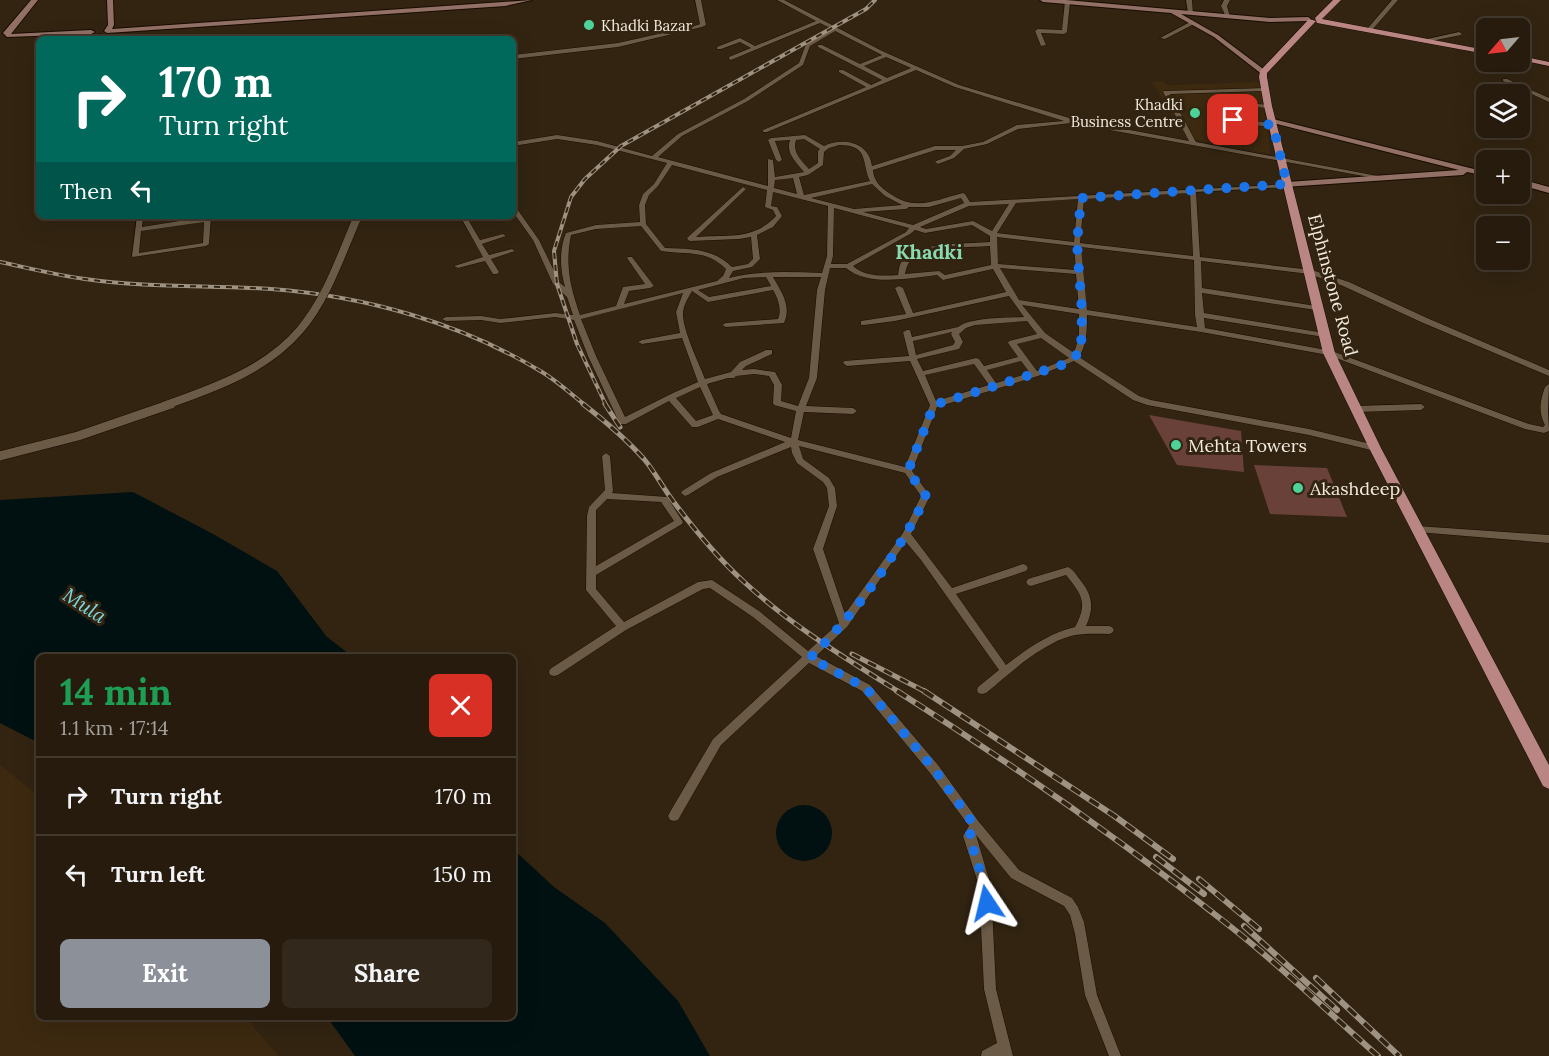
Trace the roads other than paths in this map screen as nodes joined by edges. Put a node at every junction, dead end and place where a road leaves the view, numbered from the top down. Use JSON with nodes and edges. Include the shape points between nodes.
{"nodes":[{"id":1,"x":35,"y":0,"type":"edge"},
{"id":2,"x":110,"y":0,"type":"edge"},
{"id":3,"x":529,"y":0,"type":"edge"},
{"id":4,"x":698,"y":0,"type":"edge"},
{"id":5,"x":780,"y":0,"type":"edge"},
{"id":6,"x":1043,"y":0,"type":"edge"},
{"id":7,"x":1189,"y":0,"type":"edge"},
{"id":8,"x":1227,"y":0,"type":"edge"},
{"id":9,"x":1330,"y":0,"type":"edge"},
{"id":10,"x":1337,"y":0,"type":"edge"},
{"id":11,"x":1395,"y":0,"type":"edge"},
{"id":12,"x":1067,"y":2,"type":"junction"},
{"id":13,"x":1328,"y":10,"type":"junction"},
{"id":14,"x":1170,"y":11,"type":"junction"},
{"id":15,"x":1191,"y":13,"type":"junction"},
{"id":16,"x":1228,"y":16,"type":"junction"},
{"id":17,"x":1314,"y":20,"type":"junction"},
{"id":18,"x":821,"y":21,"type":"junction"},
{"id":19,"x":1192,"y":23,"type":"junction"},
{"id":20,"x":1340,"y":24,"type":"junction"},
{"id":21,"x":835,"y":29,"type":"junction"},
{"id":22,"x":1370,"y":29,"type":"junction"},
{"id":23,"x":104,"y":34,"type":"edge"},
{"id":24,"x":1459,"y":34,"type":"dead end"},
{"id":25,"x":1163,"y":38,"type":"dead end"},
{"id":26,"x":1426,"y":40,"type":"junction"},
{"id":27,"x":1043,"y":45,"type":"dead end"},
{"id":28,"x":820,"y":46,"type":"dead end"},
{"id":29,"x":719,"y":48,"type":"dead end"},
{"id":30,"x":755,"y":48,"type":"junction"},
{"id":31,"x":1476,"y":50,"type":"edge"},
{"id":32,"x":886,"y":55,"type":"junction"},
{"id":33,"x":516,"y":57,"type":"edge"},
{"id":34,"x":731,"y":58,"type":"dead end"},
{"id":35,"x":1530,"y":60,"type":"edge"},
{"id":36,"x":1549,"y":64,"type":"edge"},
{"id":37,"x":860,"y":66,"type":"junction"},
{"id":38,"x":915,"y":68,"type":"junction"},
{"id":39,"x":841,"y":71,"type":"dead end"},
{"id":40,"x":1263,"y":73,"type":"junction"},
{"id":41,"x":887,"y":80,"type":"junction"},
{"id":42,"x":1506,"y":80,"type":"dead end"},
{"id":43,"x":871,"y":87,"type":"junction"},
{"id":44,"x":1264,"y":89,"type":"junction"},
{"id":45,"x":1549,"y":100,"type":"edge"},
{"id":46,"x":1268,"y":106,"type":"junction"},
{"id":47,"x":1075,"y":122,"type":"junction"},
{"id":48,"x":1272,"y":122,"type":"junction"},
{"id":49,"x":765,"y":130,"type":"dead end"},
{"id":50,"x":794,"y":138,"type":"junction"},
{"id":51,"x":1193,"y":143,"type":"junction"},
{"id":52,"x":516,"y":144,"type":"edge"},
{"id":53,"x":823,"y":148,"type":"junction"},
{"id":54,"x":962,"y":148,"type":"junction"},
{"id":55,"x":653,"y":158,"type":"junction"},
{"id":56,"x":1281,"y":159,"type":"junction"},
{"id":57,"x":770,"y":160,"type":"dead end"},
{"id":58,"x":779,"y":160,"type":"dead end"},
{"id":59,"x":938,"y":162,"type":"dead end"},
{"id":60,"x":670,"y":163,"type":"junction"},
{"id":61,"x":870,"y":168,"type":"junction"},
{"id":62,"x":1474,"y":171,"type":"joint"},
{"id":63,"x":808,"y":173,"type":"junction"},
{"id":64,"x":796,"y":177,"type":"junction"},
{"id":65,"x":1378,"y":178,"type":"junction"},
{"id":66,"x":772,"y":179,"type":"junction"},
{"id":67,"x":874,"y":182,"type":"junction"},
{"id":68,"x":1287,"y":184,"type":"junction"},
{"id":69,"x":1530,"y":185,"type":"edge"},
{"id":70,"x":743,"y":189,"type":"dead end"},
{"id":71,"x":770,"y":190,"type":"junction"},
{"id":72,"x":1193,"y":190,"type":"junction"},
{"id":73,"x":1549,"y":190,"type":"edge"},
{"id":74,"x":801,"y":198,"type":"junction"},
{"id":75,"x":1081,"y":198,"type":"junction"},
{"id":76,"x":1014,"y":201,"type":"junction"},
{"id":77,"x":968,"y":204,"type":"junction"},
{"id":78,"x":831,"y":206,"type":"junction"},
{"id":79,"x":915,"y":206,"type":"junction"},
{"id":80,"x":846,"y":210,"type":"junction"},
{"id":81,"x":516,"y":211,"type":"edge"},
{"id":82,"x":140,"y":219,"type":"edge"},
{"id":83,"x":202,"y":219,"type":"edge"},
{"id":84,"x":208,"y":219,"type":"edge"},
{"id":85,"x":357,"y":219,"type":"edge"},
{"id":86,"x":465,"y":219,"type":"edge"},
{"id":87,"x":643,"y":224,"type":"junction"},
{"id":88,"x":914,"y":227,"type":"junction"},
{"id":89,"x":138,"y":230,"type":"junction"},
{"id":90,"x":754,"y":235,"type":"junction"},
{"id":91,"x":993,"y":235,"type":"junction"},
{"id":92,"x":503,"y":236,"type":"dead end"},
{"id":93,"x":690,"y":238,"type":"junction"},
{"id":94,"x":478,"y":243,"type":"junction"},
{"id":95,"x":994,"y":244,"type":"junction"},
{"id":96,"x":1077,"y":244,"type":"junction"},
{"id":97,"x":512,"y":251,"type":"dead end"},
{"id":98,"x":683,"y":251,"type":"junction"},
{"id":99,"x":1195,"y":257,"type":"junction"},
{"id":100,"x":487,"y":258,"type":"junction"},
{"id":101,"x":630,"y":258,"type":"dead end"},
{"id":102,"x":458,"y":266,"type":"dead end"},
{"id":103,"x":827,"y":266,"type":"junction"},
{"id":104,"x":848,"y":266,"type":"junction"},
{"id":105,"x":995,"y":266,"type":"junction"},
{"id":106,"x":730,"y":269,"type":"junction"},
{"id":107,"x":1310,"y":272,"type":"junction"},
{"id":108,"x":495,"y":273,"type":"dead end"},
{"id":109,"x":1079,"y":273,"type":"junction"},
{"id":110,"x":768,"y":274,"type":"junction"},
{"id":111,"x":825,"y":275,"type":"junction"},
{"id":112,"x":901,"y":277,"type":"junction"},
{"id":113,"x":718,"y":283,"type":"junction"},
{"id":114,"x":776,"y":287,"type":"junction"},
{"id":115,"x":899,"y":288,"type":"dead end"},
{"id":116,"x":691,"y":290,"type":"junction"},
{"id":117,"x":1198,"y":290,"type":"junction"},
{"id":118,"x":1010,"y":293,"type":"junction"},
{"id":119,"x":570,"y":297,"type":"junction"},
{"id":120,"x":1016,"y":303,"type":"junction"},
{"id":121,"x":619,"y":307,"type":"junction"},
{"id":122,"x":1316,"y":308,"type":"junction"},
{"id":123,"x":1082,"y":312,"type":"junction"},
{"id":124,"x":910,"y":315,"type":"junction"},
{"id":125,"x":1199,"y":315,"type":"junction"},
{"id":126,"x":576,"y":318,"type":"junction"},
{"id":127,"x":1029,"y":318,"type":"junction"},
{"id":128,"x":446,"y":319,"type":"dead end"},
{"id":129,"x":864,"y":323,"type":"dead end"},
{"id":130,"x":726,"y":325,"type":"dead end"},
{"id":131,"x":957,"y":329,"type":"junction"},
{"id":132,"x":1201,"y":330,"type":"junction"},
{"id":133,"x":1042,"y":334,"type":"junction"},
{"id":134,"x":683,"y":335,"type":"junction"},
{"id":135,"x":1324,"y":335,"type":"junction"},
{"id":136,"x":642,"y":342,"type":"dead end"},
{"id":137,"x":769,"y":352,"type":"dead end"},
{"id":138,"x":1329,"y":353,"type":"junction"},
{"id":139,"x":1075,"y":357,"type":"junction"},
{"id":140,"x":913,"y":358,"type":"junction"},
{"id":141,"x":1023,"y":358,"type":"junction"},
{"id":142,"x":847,"y":363,"type":"dead end"},
{"id":143,"x":982,"y":369,"type":"junction"},
{"id":144,"x":1549,"y":372,"type":"edge"},
{"id":145,"x":919,"y":374,"type":"junction"},
{"id":146,"x":1035,"y":374,"type":"junction"},
{"id":147,"x":731,"y":376,"type":"junction"},
{"id":148,"x":704,"y":381,"type":"junction"},
{"id":149,"x":996,"y":387,"type":"junction"},
{"id":150,"x":1549,"y":387,"type":"edge"},
{"id":151,"x":671,"y":398,"type":"junction"},
{"id":152,"x":934,"y":405,"type":"junction"},
{"id":153,"x":1421,"y":406,"type":"dead end"},
{"id":154,"x":801,"y":410,"type":"junction"},
{"id":155,"x":1356,"y":410,"type":"junction"},
{"id":156,"x":853,"y":411,"type":"dead end"},
{"id":157,"x":718,"y":417,"type":"junction"},
{"id":158,"x":1549,"y":426,"type":"edge"},
{"id":159,"x":794,"y":442,"type":"junction"},
{"id":160,"x":1375,"y":448,"type":"junction"},
{"id":161,"x":0,"y":456,"type":"edge"},
{"id":162,"x":606,"y":456,"type":"dead end"},
{"id":163,"x":908,"y":471,"type":"junction"},
{"id":164,"x":685,"y":493,"type":"dead end"},
{"id":165,"x":607,"y":496,"type":"junction"},
{"id":166,"x":1417,"y":530,"type":"junction"},
{"id":167,"x":906,"y":535,"type":"junction"},
{"id":168,"x":1549,"y":539,"type":"edge"},
{"id":169,"x":1023,"y":568,"type":"dead end"},
{"id":170,"x":590,"y":574,"type":"junction"},
{"id":171,"x":1031,"y":582,"type":"dead end"},
{"id":172,"x":949,"y":592,"type":"junction"},
{"id":173,"x":844,"y":624,"type":"junction"},
{"id":174,"x":623,"y":627,"type":"junction"},
{"id":175,"x":1108,"y":630,"type":"dead end"},
{"id":176,"x":1078,"y":631,"type":"junction"},
{"id":177,"x":810,"y":658,"type":"junction"},
{"id":178,"x":1005,"y":671,"type":"junction"},
{"id":179,"x":554,"y":672,"type":"dead end"},
{"id":180,"x":982,"y":690,"type":"dead end"},
{"id":181,"x":1549,"y":781,"type":"edge"},
{"id":182,"x":674,"y":816,"type":"dead end"},
{"id":183,"x":975,"y":826,"type":"junction"},
{"id":184,"x":1006,"y":1051,"type":"edge"},
{"id":185,"x":987,"y":1056,"type":"edge"},
{"id":186,"x":1115,"y":1056,"type":"edge"}],
"edges":[{"from":1,"to":23,"type":"street","via":[[7,33],[9,36],[100,29]]},
{"from":2,"to":23,"type":"street","via":[[111,25]]},
{"from":3,"to":23,"type":"street"},
{"from":4,"to":33,"type":"street","via":[[703,24],[700,26],[618,45]]},
{"from":5,"to":18,"type":"street"},
{"from":6,"to":12,"type":"street"},
{"from":7,"to":15,"type":"street"},
{"from":8,"to":16,"type":"street","via":[[1224,6]]},
{"from":9,"to":17,"type":"main road"},
{"from":10,"to":13,"type":"main road"},
{"from":11,"to":22,"type":"street"},
{"from":12,"to":14,"type":"street"},
{"from":12,"to":27,"type":"street","via":[[1064,32],[1038,31]]},
{"from":13,"to":17,"type":"main road"},
{"from":13,"to":20,"type":"main road"},
{"from":14,"to":15,"type":"street"},
{"from":14,"to":19,"type":"street"},
{"from":15,"to":16,"type":"street"},
{"from":16,"to":17,"type":"street"},
{"from":17,"to":20,"type":"main road"},
{"from":17,"to":40,"type":"main road"},
{"from":18,"to":21,"type":"street"},
{"from":18,"to":30,"type":"street"},
{"from":19,"to":25,"type":"street"},
{"from":19,"to":40,"type":"street","via":[[1216,36]]},
{"from":20,"to":22,"type":"main road"},
{"from":21,"to":32,"type":"street"},
{"from":21,"to":55,"type":"street","via":[[808,45],[801,64],[746,100],[680,135]]},
{"from":22,"to":26,"type":"main road"},
{"from":24,"to":26,"type":"street"},
{"from":26,"to":31,"type":"main road"},
{"from":28,"to":37,"type":"street"},
{"from":29,"to":30,"type":"street","via":[[740,40]]},
{"from":30,"to":34,"type":"street"},
{"from":32,"to":37,"type":"street"},
{"from":32,"to":38,"type":"street"},
{"from":35,"to":36,"type":"main road"},
{"from":37,"to":41,"type":"street"},
{"from":38,"to":41,"type":"street"},
{"from":38,"to":47,"type":"street","via":[[957,86]]},
{"from":39,"to":43,"type":"street"},
{"from":40,"to":44,"type":"main road","name":"Elphinstone Road"},
{"from":41,"to":43,"type":"street"},
{"from":42,"to":45,"type":"street"},
{"from":43,"to":49,"type":"street"},
{"from":44,"to":46,"type":"main road","name":"Elphinstone Road"},
{"from":44,"to":51,"type":"street","via":[[1166,92]]},
{"from":46,"to":48,"type":"main road","name":"Elphinstone Road"},
{"from":46,"to":48,"type":"street","via":[[1221,103],[1224,116],[1233,120]]},
{"from":47,"to":51,"type":"street"},
{"from":47,"to":54,"type":"street","via":[[1017,127],[986,143]]},
{"from":48,"to":56,"type":"main road","name":"Elphinstone Road"},
{"from":48,"to":62,"type":"street"},
{"from":50,"to":53,"type":"street","via":[[805,137]]},
{"from":50,"to":58,"type":"street","via":[[771,140]]},
{"from":50,"to":63,"type":"street","via":[[793,153]]},
{"from":51,"to":56,"type":"street"},
{"from":52,"to":55,"type":"street","via":[[557,137]]},
{"from":53,"to":61,"type":"street","via":[[848,142],[866,156]]},
{"from":53,"to":63,"type":"street","via":[[821,164]]},
{"from":54,"to":59,"type":"street"},
{"from":54,"to":61,"type":"street","via":[[935,148]]},
{"from":55,"to":60,"type":"street"},
{"from":56,"to":65,"type":"street"},
{"from":56,"to":68,"type":"main road","name":"Elphinstone Road"},
{"from":57,"to":66,"type":"street"},
{"from":60,"to":71,"type":"street"},
{"from":60,"to":87,"type":"street","via":[[646,194]]},
{"from":61,"to":67,"type":"street"},
{"from":62,"to":65,"type":"street"},
{"from":63,"to":64,"type":"street"},
{"from":64,"to":66,"type":"street"},
{"from":64,"to":74,"type":"street"},
{"from":65,"to":68,"type":"street"},
{"from":66,"to":71,"type":"street"},
{"from":67,"to":74,"type":"street"},
{"from":67,"to":79,"type":"street","via":[[901,203]]},
{"from":68,"to":72,"type":"street"},
{"from":68,"to":107,"type":"main road","name":"Elphinstone Road"},
{"from":69,"to":73,"type":"street"},
{"from":70,"to":93,"type":"street"},
{"from":71,"to":74,"type":"street"},
{"from":71,"to":90,"type":"street","via":[[768,207],[775,208],[779,216],[768,230]]},
{"from":72,"to":75,"type":"street"},
{"from":72,"to":99,"type":"street"},
{"from":74,"to":78,"type":"street"},
{"from":75,"to":76,"type":"street"},
{"from":75,"to":96,"type":"street"},
{"from":76,"to":77,"type":"street"},
{"from":76,"to":91,"type":"street"},
{"from":77,"to":79,"type":"street","via":[[963,195]]},
{"from":77,"to":88,"type":"street"},
{"from":78,"to":80,"type":"street"},
{"from":78,"to":103,"type":"street"},
{"from":79,"to":80,"type":"street"},
{"from":80,"to":88,"type":"street"},
{"from":81,"to":119,"type":"street","via":[[536,240],[557,284]]},
{"from":82,"to":89,"type":"street"},
{"from":83,"to":89,"type":"street"},
{"from":84,"to":89,"type":"street","via":[[206,244],[135,256]]},
{"from":85,"to":161,"type":"street","bridge":true,"via":[[314,312],[270,356],[219,385],[175,402],[90,433]]},
{"from":86,"to":94,"type":"street"},
{"from":87,"to":98,"type":"street","via":[[663,250]]},
{"from":87,"to":119,"type":"street","via":[[596,227],[567,234],[562,251]]},
{"from":88,"to":91,"type":"street","via":[[925,231],[973,223]]},
{"from":88,"to":104,"type":"street"},
{"from":90,"to":93,"type":"street"},
{"from":90,"to":106,"type":"street","via":[[758,259],[750,266]]},
{"from":91,"to":95,"type":"street"},
{"from":91,"to":96,"type":"street"},
{"from":92,"to":94,"type":"street"},
{"from":93,"to":98,"type":"street"},
{"from":94,"to":100,"type":"street"},
{"from":95,"to":105,"type":"street"},
{"from":95,"to":112,"type":"street","via":[[916,253],[905,262]]},
{"from":96,"to":99,"type":"street"},
{"from":96,"to":109,"type":"street"},
{"from":97,"to":100,"type":"street"},
{"from":98,"to":106,"type":"street","via":[[704,251]]},
{"from":99,"to":107,"type":"street"},
{"from":99,"to":117,"type":"street"},
{"from":100,"to":102,"type":"street"},
{"from":100,"to":108,"type":"street"},
{"from":101,"to":121,"type":"street","via":[[650,286],[626,289]]},
{"from":103,"to":104,"type":"street"},
{"from":103,"to":111,"type":"street"},
{"from":104,"to":112,"type":"street","via":[[865,276]]},
{"from":105,"to":109,"type":"street"},
{"from":105,"to":112,"type":"street","via":[[943,278],[939,273]]},
{"from":105,"to":118,"type":"street"},
{"from":106,"to":113,"type":"street"},
{"from":107,"to":122,"type":"main road","name":"Elphinstone Road"},
{"from":107,"to":144,"type":"street"},
{"from":109,"to":123,"type":"street"},
{"from":110,"to":111,"type":"street"},
{"from":110,"to":113,"type":"street"},
{"from":110,"to":114,"type":"street"},
{"from":111,"to":154,"type":"street","via":[[813,378]]},
{"from":113,"to":116,"type":"street"},
{"from":114,"to":116,"type":"street","via":[[708,300]]},
{"from":114,"to":130,"type":"street","via":[[784,314],[781,321]]},
{"from":115,"to":124,"type":"street"},
{"from":116,"to":121,"type":"street"},
{"from":116,"to":134,"type":"street","via":[[680,305]]},
{"from":117,"to":122,"type":"street"},
{"from":117,"to":125,"type":"street"},
{"from":118,"to":120,"type":"street"},
{"from":118,"to":124,"type":"street"},
{"from":119,"to":126,"type":"street"},
{"from":120,"to":123,"type":"street"},
{"from":120,"to":127,"type":"street"},
{"from":121,"to":126,"type":"street"},
{"from":122,"to":135,"type":"main road","name":"Elphinstone Road"},
{"from":123,"to":132,"type":"street"},
{"from":123,"to":139,"type":"street","via":[[1082,348]]},
{"from":124,"to":129,"type":"street"},
{"from":125,"to":132,"type":"street"},
{"from":125,"to":135,"type":"street"},
{"from":126,"to":128,"type":"street","via":[[555,315],[500,321]]},
{"from":126,"to":151,"type":"street","via":[[623,422]]},
{"from":127,"to":131,"type":"street","via":[[975,323]]},
{"from":127,"to":133,"type":"street"},
{"from":131,"to":140,"type":"street","via":[[956,347]]},
{"from":131,"to":140,"type":"street","via":[[907,336]]},
{"from":132,"to":138,"type":"street"},
{"from":133,"to":139,"type":"street"},
{"from":133,"to":141,"type":"street","via":[[1012,343]]},
{"from":134,"to":136,"type":"street"},
{"from":134,"to":148,"type":"street"},
{"from":135,"to":138,"type":"main road","name":"Elphinstone Road"},
{"from":137,"to":147,"type":"street","via":[[743,364]]},
{"from":138,"to":155,"type":"main road","name":"Elphinstone Road"},
{"from":138,"to":158,"type":"street","via":[[1528,427],[1544,430]]},
{"from":139,"to":146,"type":"street"},
{"from":139,"to":160,"type":"street","via":[[1136,398],[1150,403]]},
{"from":140,"to":142,"type":"street"},
{"from":140,"to":145,"type":"street"},
{"from":141,"to":143,"type":"street"},
{"from":141,"to":146,"type":"street"},
{"from":143,"to":145,"type":"street","via":[[976,361]]},
{"from":143,"to":149,"type":"street"},
{"from":145,"to":152,"type":"street"},
{"from":146,"to":149,"type":"street"},
{"from":147,"to":148,"type":"street"},
{"from":147,"to":154,"type":"street","via":[[761,371],[772,374],[778,385],[777,403]]},
{"from":148,"to":151,"type":"street"},
{"from":148,"to":157,"type":"street"},
{"from":149,"to":152,"type":"street"},
{"from":150,"to":158,"type":"street","via":[[1542,406]]},
{"from":151,"to":157,"type":"street","via":[[694,425]]},
{"from":152,"to":163,"type":"street"},
{"from":153,"to":155,"type":"street"},
{"from":154,"to":156,"type":"street"},
{"from":154,"to":159,"type":"street"},
{"from":155,"to":160,"type":"main road","name":"Elphinstone Road"},
{"from":157,"to":159,"type":"street"},
{"from":159,"to":163,"type":"street"},
{"from":159,"to":164,"type":"street","via":[[714,475]]},
{"from":159,"to":173,"type":"street","via":[[800,461],[831,488],[832,506],[819,549]]},
{"from":160,"to":166,"type":"main road","name":"Elphinstone Road"},
{"from":162,"to":165,"type":"street","via":[[610,485]]},
{"from":163,"to":167,"type":"street","via":[[926,496]]},
{"from":165,"to":170,"type":"street","via":[[592,509]]},
{"from":165,"to":170,"type":"street","via":[[664,499],[679,522]]},
{"from":166,"to":168,"type":"street"},
{"from":166,"to":181,"type":"main road","name":"Elphinstone Road"},
{"from":167,"to":172,"type":"street"},
{"from":167,"to":173,"type":"street"},
{"from":169,"to":172,"type":"street"},
{"from":170,"to":174,"type":"street","via":[[591,591]]},
{"from":171,"to":176,"type":"street","via":[[1068,571],[1089,603]]},
{"from":172,"to":178,"type":"street"},
{"from":173,"to":177,"type":"street"},
{"from":174,"to":177,"type":"street","via":[[709,583],[756,614]]},
{"from":174,"to":179,"type":"street"},
{"from":175,"to":176,"type":"street"},
{"from":176,"to":178,"type":"street","via":[[1058,637]]},
{"from":177,"to":182,"type":"street","via":[[717,742]]},
{"from":177,"to":183,"type":"street","via":[[866,688],[934,769]]},
{"from":178,"to":180,"type":"street"},
{"from":183,"to":184,"type":"street","via":[[969,836],[985,886],[990,989]]},
{"from":183,"to":186,"type":"street","via":[[1015,874],[1074,909],[1090,994]]},
{"from":184,"to":185,"type":"street"}]}
